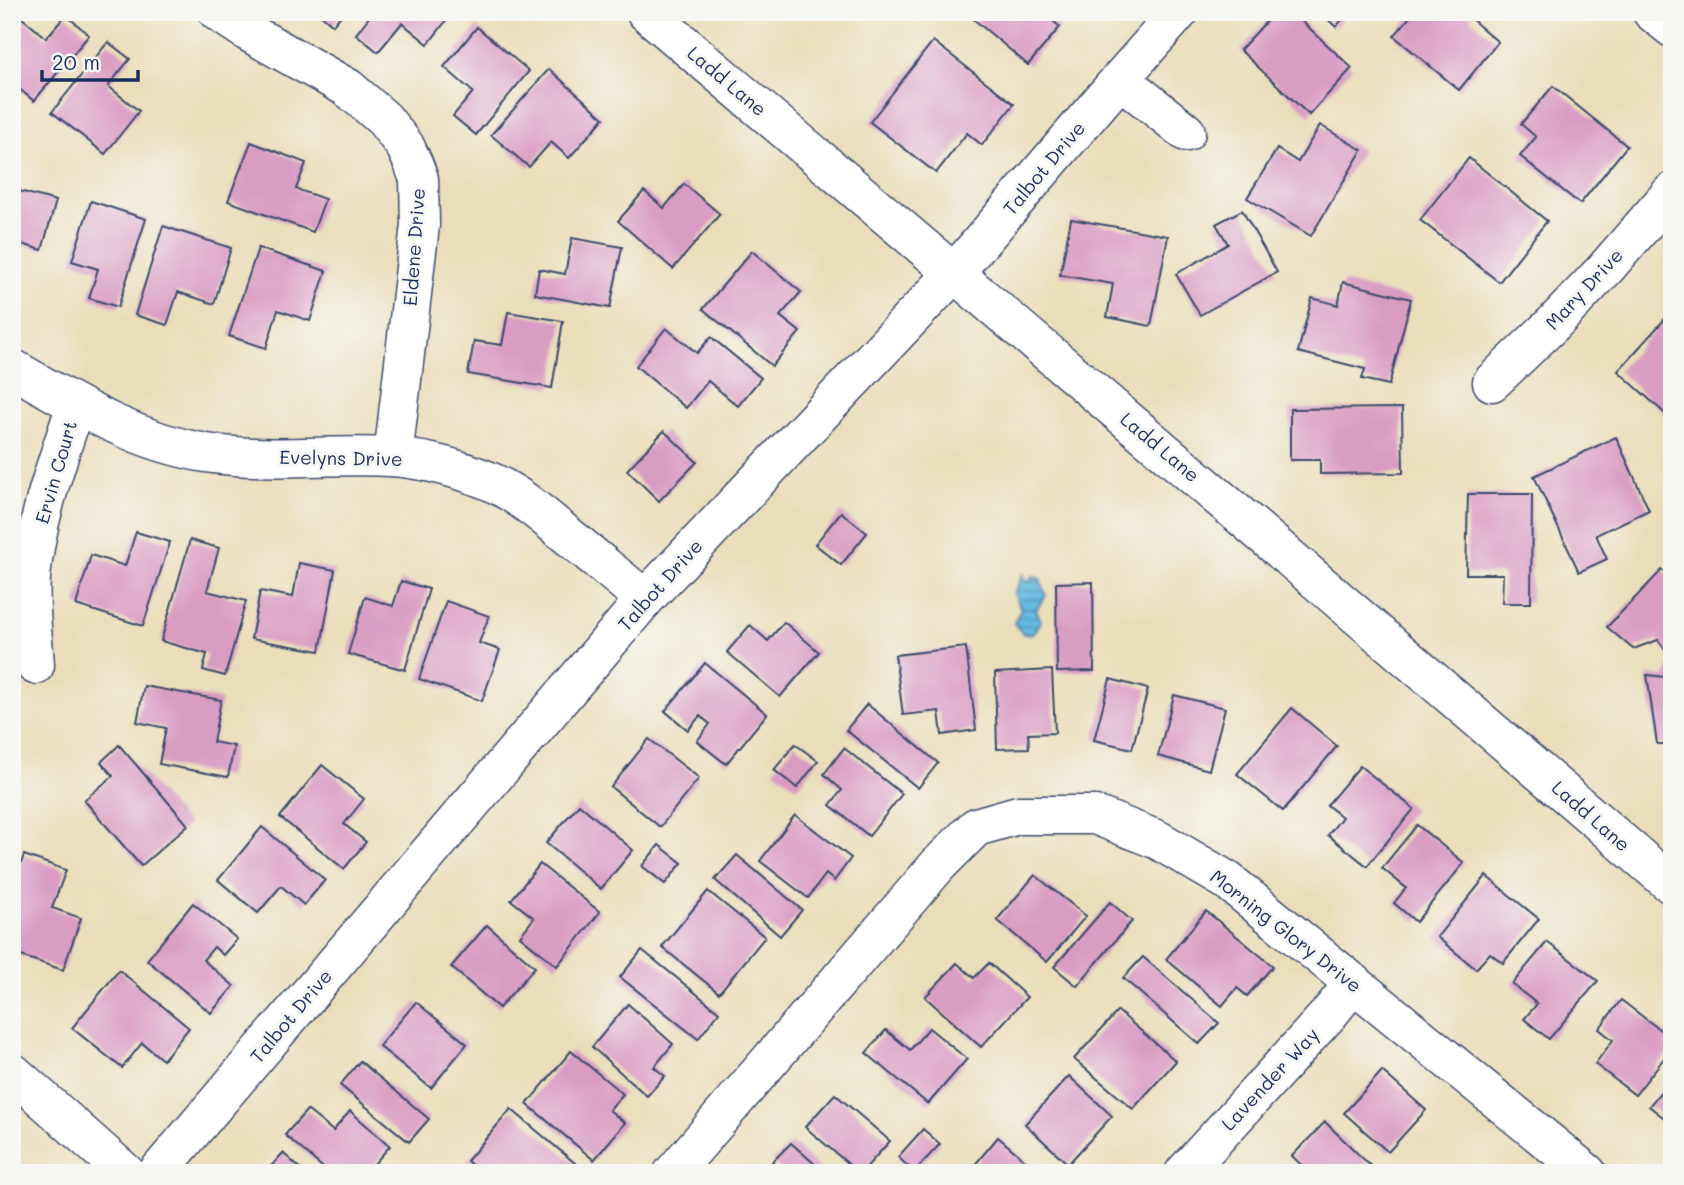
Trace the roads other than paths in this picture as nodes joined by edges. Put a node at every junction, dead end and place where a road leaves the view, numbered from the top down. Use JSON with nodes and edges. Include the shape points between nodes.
{"nodes":[{"id":1,"x":218,"y":12,"type":"edge"},
{"id":2,"x":646,"y":12,"type":"edge"},
{"id":3,"x":1179,"y":12,"type":"edge"},
{"id":4,"x":1652,"y":12,"type":"edge"},
{"id":5,"x":1672,"y":28,"type":"edge"},
{"id":6,"x":1120,"y":79,"type":"junction"},
{"id":7,"x":1186,"y":132,"type":"dead end"},
{"id":8,"x":1672,"y":192,"type":"edge"},
{"id":9,"x":954,"y":273,"type":"junction"},
{"id":10,"x":12,"y":369,"type":"edge"},
{"id":11,"x":1492,"y":382,"type":"dead end"},
{"id":12,"x":76,"y":405,"type":"junction"},
{"id":13,"x":393,"y":457,"type":"junction"},
{"id":14,"x":645,"y":599,"type":"junction"},
{"id":15,"x":35,"y":665,"type":"dead end"},
{"id":16,"x":1672,"y":885,"type":"edge"},
{"id":17,"x":1354,"y":983,"type":"junction"},
{"id":18,"x":12,"y":1072,"type":"edge"},
{"id":19,"x":126,"y":1173,"type":"edge"},
{"id":20,"x":157,"y":1173,"type":"edge"},
{"id":21,"x":673,"y":1173,"type":"edge"},
{"id":22,"x":1184,"y":1173,"type":"edge"},
{"id":23,"x":1587,"y":1173,"type":"edge"}],
"edges":[{"from":1,"to":13,"type":"street","name":"Eldene Drive","via":[[348,88],[384,119],[413,163],[419,179],[420,225]]},
{"from":2,"to":9,"type":"street","name":"Ladd Lane"},
{"from":3,"to":6,"type":"street","name":"Talbot Drive"},
{"from":4,"to":5,"type":"street"},
{"from":6,"to":7,"type":"street"},
{"from":6,"to":9,"type":"street","name":"Talbot Drive"},
{"from":8,"to":11,"type":"street","name":"Mary Drive","via":[[1554,323]]},
{"from":9,"to":14,"type":"street","name":"Talbot Drive"},
{"from":9,"to":16,"type":"street","name":"Ladd Lane"},
{"from":10,"to":12,"type":"street","name":"Evelyns Drive"},
{"from":12,"to":13,"type":"street","name":"Evelyns Drive","via":[[162,443],[206,453]]},
{"from":12,"to":15,"type":"street","name":"Ervin Court","via":[[46,497],[36,546],[31,580]]},
{"from":13,"to":14,"type":"street","name":"Evelyns Drive","via":[[428,462],[500,486]]},
{"from":14,"to":20,"type":"street","name":"Talbot Drive"},
{"from":17,"to":21,"type":"street","name":"Morning Glory Drive","via":[[1228,881],[1158,840],[1095,815],[1018,815],[976,827],[938,864]]},
{"from":17,"to":22,"type":"street","name":"Lavender Way"},
{"from":17,"to":23,"type":"street","name":"Morning Glory Drive"},
{"from":18,"to":19,"type":"street"}]}
